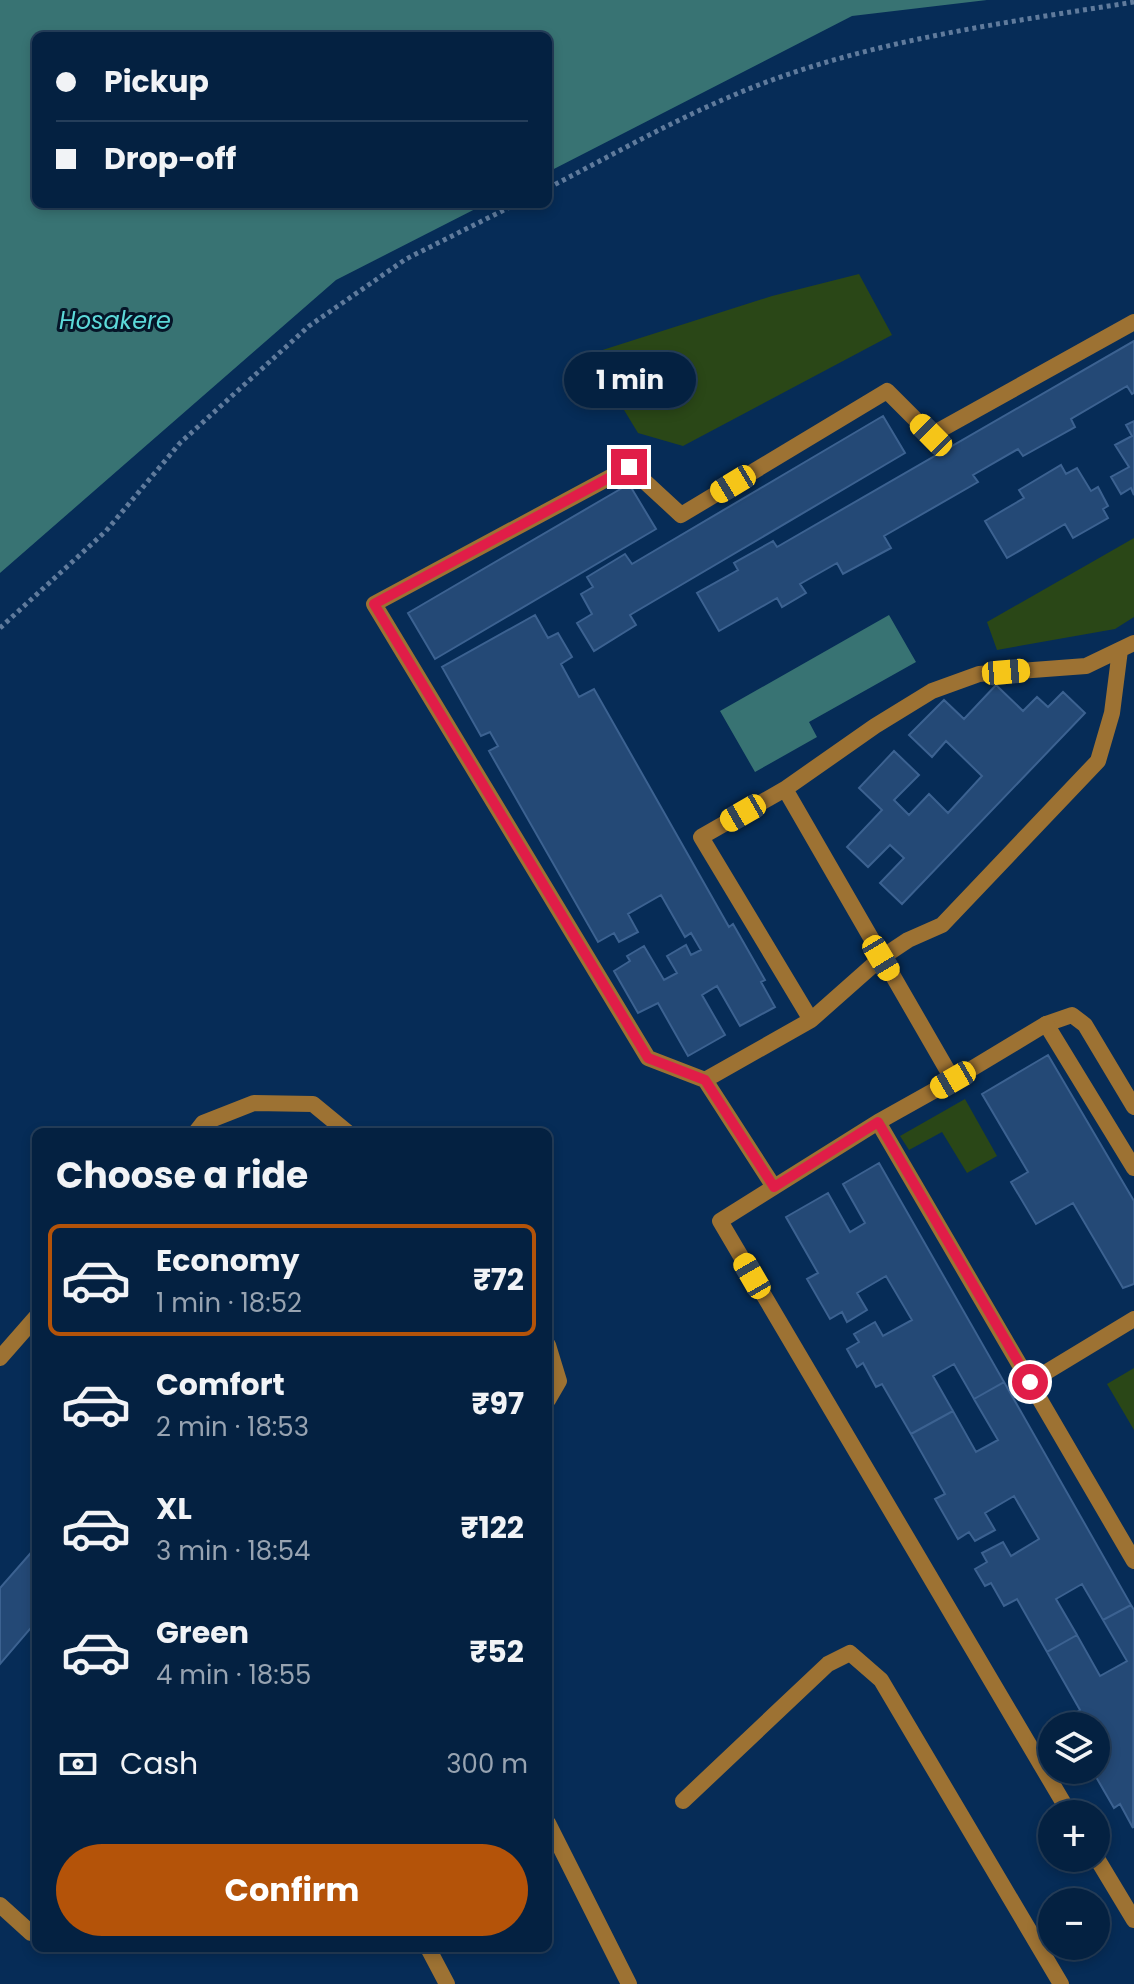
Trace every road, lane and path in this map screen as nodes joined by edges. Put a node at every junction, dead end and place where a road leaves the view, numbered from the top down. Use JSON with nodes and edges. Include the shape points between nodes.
{"nodes":[{"id":1,"x":1134,"y":2,"type":"edge"},
{"id":2,"x":552,"y":186,"type":"edge"},
{"id":3,"x":508,"y":208,"type":"edge"},
{"id":4,"x":1134,"y":322,"type":"edge"},
{"id":5,"x":0,"y":628,"type":"edge"},
{"id":6,"x":1127,"y":646,"type":"edge"},
{"id":7,"x":785,"y":789,"type":"junction"},
{"id":8,"x":881,"y":958,"type":"junction"},
{"id":9,"x":811,"y":1020,"type":"junction"},
{"id":10,"x":1046,"y":1024,"type":"junction"},
{"id":11,"x":705,"y":1080,"type":"junction"},
{"id":12,"x":953,"y":1080,"type":"junction"},
{"id":13,"x":1134,"y":1107,"type":"edge"},
{"id":14,"x":878,"y":1122,"type":"junction"},
{"id":15,"x":199,"y":1128,"type":"edge"},
{"id":16,"x":342,"y":1128,"type":"edge"},
{"id":17,"x":1134,"y":1168,"type":"edge"},
{"id":18,"x":774,"y":1187,"type":"junction"},
{"id":19,"x":1134,"y":1319,"type":"edge"},
{"id":20,"x":32,"y":1322,"type":"edge"},
{"id":21,"x":0,"y":1358,"type":"edge"},
{"id":22,"x":552,"y":1358,"type":"edge"},
{"id":23,"x":1030,"y":1382,"type":"junction"},
{"id":24,"x":552,"y":1393,"type":"edge"},
{"id":25,"x":1134,"y":1561,"type":"edge"},
{"id":26,"x":1062,"y":1800,"type":"edge"},
{"id":27,"x":683,"y":1801,"type":"dead end"},
{"id":28,"x":552,"y":1831,"type":"edge"},
{"id":29,"x":1105,"y":1872,"type":"edge"},
{"id":30,"x":0,"y":1905,"type":"edge"},
{"id":31,"x":1134,"y":1920,"type":"edge"},
{"id":32,"x":32,"y":1933,"type":"edge"},
{"id":33,"x":430,"y":1952,"type":"edge"},
{"id":34,"x":447,"y":1984,"type":"edge"},
{"id":35,"x":629,"y":1984,"type":"edge"},
{"id":36,"x":1061,"y":1984,"type":"edge"}],
"edges":[{"from":1,"to":2,"type":"path","via":[[957,30],[802,70],[728,98]]},
{"from":3,"to":5,"type":"path","via":[[406,259],[309,326],[180,443],[106,531]]},
{"from":4,"to":11,"type":"street","via":[[931,435],[887,391],[681,515],[629,467],[374,604],[648,1058]]},
{"from":6,"to":7,"type":"street","via":[[1086,666],[979,674],[932,691]]},
{"from":6,"to":8,"type":"street","via":[[1098,761],[942,925]]},
{"from":7,"to":8,"type":"street"},
{"from":7,"to":9,"type":"street","via":[[701,837]]},
{"from":8,"to":9,"type":"street"},
{"from":8,"to":12,"type":"street"},
{"from":9,"to":11,"type":"street"},
{"from":10,"to":12,"type":"street"},
{"from":10,"to":13,"type":"street","via":[[1072,1015],[1085,1025]]},
{"from":10,"to":17,"type":"street"},
{"from":11,"to":18,"type":"street"},
{"from":12,"to":14,"type":"street"},
{"from":14,"to":18,"type":"street"},
{"from":14,"to":23,"type":"street"},
{"from":15,"to":16,"type":"street","via":[[254,1103],[313,1104]]},
{"from":18,"to":26,"type":"street","via":[[720,1221]]},
{"from":19,"to":23,"type":"street"},
{"from":20,"to":21,"type":"street"},
{"from":22,"to":24,"type":"street","via":[[559,1381]]},
{"from":23,"to":25,"type":"street"},
{"from":27,"to":36,"type":"street","via":[[828,1664],[850,1653],[881,1680]]},
{"from":28,"to":35,"type":"street"},
{"from":29,"to":31,"type":"street"},
{"from":30,"to":32,"type":"street"},
{"from":33,"to":34,"type":"street"}]}
